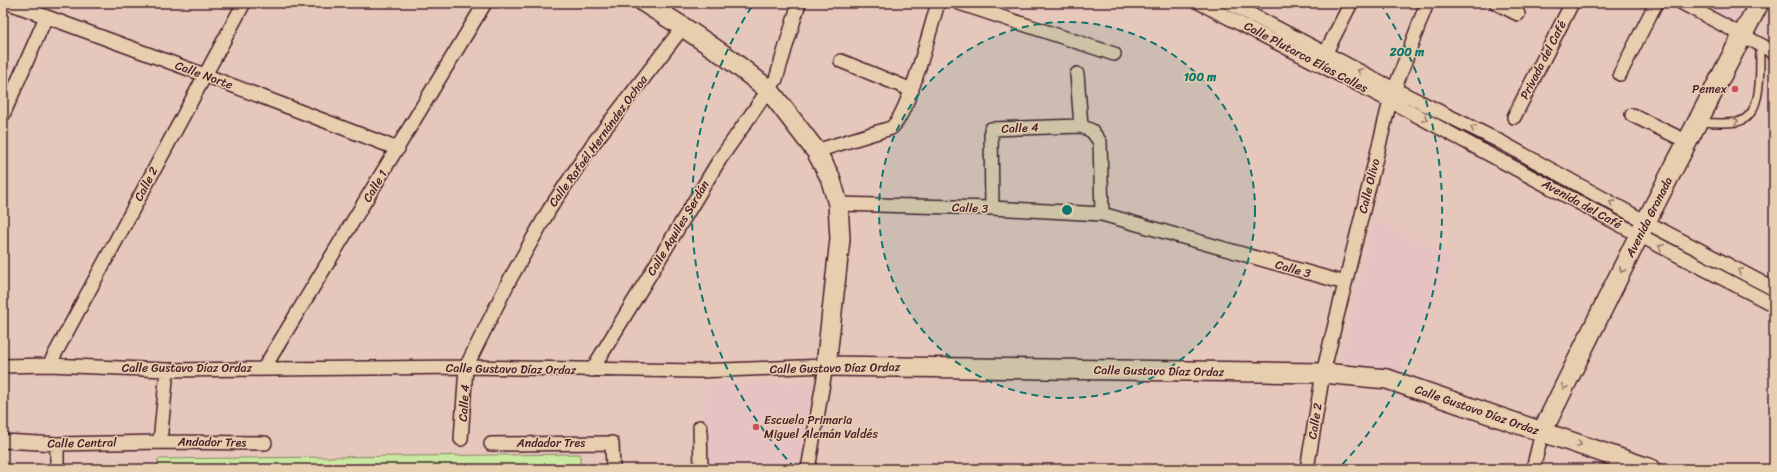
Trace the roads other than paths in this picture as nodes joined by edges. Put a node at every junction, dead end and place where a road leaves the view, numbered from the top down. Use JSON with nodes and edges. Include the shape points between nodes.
{"nodes":[{"id":1,"x":9,"y":3,"type":"edge"},
{"id":2,"x":244,"y":3,"type":"edge"},
{"id":3,"x":485,"y":3,"type":"edge"},
{"id":4,"x":645,"y":3,"type":"edge"},
{"id":5,"x":799,"y":3,"type":"edge"},
{"id":6,"x":938,"y":3,"type":"edge"},
{"id":7,"x":959,"y":3,"type":"edge"},
{"id":8,"x":1200,"y":3,"type":"edge"},
{"id":9,"x":1229,"y":3,"type":"edge"},
{"id":10,"x":1351,"y":3,"type":"edge"},
{"id":11,"x":1427,"y":3,"type":"edge"},
{"id":12,"x":1496,"y":3,"type":"edge"},
{"id":13,"x":1572,"y":3,"type":"edge"},
{"id":14,"x":1656,"y":3,"type":"edge"},
{"id":15,"x":1682,"y":3,"type":"edge"},
{"id":16,"x":1759,"y":3,"type":"edge"},
{"id":17,"x":1245,"y":12,"type":"edge"},
{"id":18,"x":1518,"y":14,"type":"dead end"},
{"id":19,"x":46,"y":17,"type":"junction"},
{"id":20,"x":683,"y":26,"type":"junction"},
{"id":21,"x":1742,"y":35,"type":"junction"},
{"id":22,"x":1760,"y":45,"type":"junction"},
{"id":23,"x":1326,"y":52,"type":"junction"},
{"id":24,"x":1774,"y":52,"type":"edge"},
{"id":25,"x":1114,"y":54,"type":"dead end"},
{"id":26,"x":841,"y":61,"type":"dead end"},
{"id":27,"x":1077,"y":74,"type":"dead end"},
{"id":28,"x":1620,"y":74,"type":"dead end"},
{"id":29,"x":205,"y":75,"type":"junction"},
{"id":30,"x":769,"y":90,"type":"junction"},
{"id":31,"x":912,"y":90,"type":"junction"},
{"id":32,"x":1392,"y":95,"type":"junction"},
{"id":33,"x":3,"y":115,"type":"edge"},
{"id":34,"x":1632,"y":115,"type":"dead end"},
{"id":35,"x":1514,"y":117,"type":"dead end"},
{"id":36,"x":1698,"y":122,"type":"junction"},
{"id":37,"x":1081,"y":126,"type":"junction"},
{"id":38,"x":1499,"y":141,"type":"junction"},
{"id":39,"x":1688,"y":142,"type":"junction"},
{"id":40,"x":398,"y":149,"type":"junction"},
{"id":41,"x":816,"y":151,"type":"junction"},
{"id":42,"x":1492,"y":155,"type":"junction"},
{"id":43,"x":838,"y":204,"type":"junction"},
{"id":44,"x":992,"y":208,"type":"junction"},
{"id":45,"x":1102,"y":214,"type":"junction"},
{"id":46,"x":1643,"y":229,"type":"junction"},
{"id":47,"x":1345,"y":283,"type":"junction"},
{"id":48,"x":1774,"y":289,"type":"edge"},
{"id":49,"x":1774,"y":305,"type":"edge"},
{"id":50,"x":49,"y":365,"type":"junction"},
{"id":51,"x":3,"y":366,"type":"edge"},
{"id":52,"x":826,"y":366,"type":"junction"},
{"id":53,"x":264,"y":368,"type":"junction"},
{"id":54,"x":466,"y":368,"type":"junction"},
{"id":55,"x":166,"y":370,"type":"junction"},
{"id":56,"x":592,"y":370,"type":"junction"},
{"id":57,"x":1323,"y":373,"type":"junction"},
{"id":58,"x":700,"y":427,"type":"dead end"},
{"id":59,"x":1542,"y":432,"type":"junction"},
{"id":60,"x":462,"y":439,"type":"dead end"},
{"id":61,"x":3,"y":441,"type":"edge"},
{"id":62,"x":160,"y":442,"type":"junction"},
{"id":63,"x":265,"y":443,"type":"dead end"},
{"id":64,"x":57,"y":444,"type":"junction"},
{"id":65,"x":491,"y":444,"type":"dead end"},
{"id":66,"x":57,"y":469,"type":"edge"},
{"id":67,"x":613,"y":469,"type":"edge"},
{"id":68,"x":700,"y":469,"type":"edge"},
{"id":69,"x":808,"y":469,"type":"edge"},
{"id":70,"x":1307,"y":469,"type":"edge"},
{"id":71,"x":1533,"y":469,"type":"edge"},
{"id":72,"x":1651,"y":469,"type":"edge"}],
"edges":[{"from":1,"to":19,"type":"street","name":"Calle Norte"},
{"from":2,"to":29,"type":"street","name":"Calle 2"},
{"from":3,"to":40,"type":"street","name":"Calle 1"},
{"from":4,"to":20,"type":"main road"},
{"from":5,"to":30,"type":"street","name":"Calle Aquiles Serdán","via":[[780,69]]},
{"from":6,"to":31,"type":"street"},
{"from":7,"to":25,"type":"street"},
{"from":8,"to":17,"type":"street","name":"Calle Plutarco Elías Calles"},
{"from":9,"to":17,"type":"street","name":"Calle Plutarco Elías Calles"},
{"from":10,"to":23,"type":"street"},
{"from":11,"to":32,"type":"street","name":"Calle Olivo"},
{"from":12,"to":18,"type":"street"},
{"from":13,"to":35,"type":"street","name":"Privada del Café"},
{"from":14,"to":28,"type":"street"},
{"from":15,"to":21,"type":"street"},
{"from":16,"to":21,"type":"main road","name":"Avenida Granada"},
{"from":17,"to":23,"type":"street","name":"Calle Plutarco Elías Calles"},
{"from":17,"to":32,"type":"street","name":"Calle Plutarco Elías Calles"},
{"from":19,"to":29,"type":"street","name":"Calle Norte"},
{"from":19,"to":33,"type":"street"},
{"from":20,"to":30,"type":"main road"},
{"from":20,"to":54,"type":"street","name":"Calle Rafaél Hernández Ochoa","via":[[592,145],[549,210],[509,281]]},
{"from":21,"to":22,"type":"street"},
{"from":21,"to":36,"type":"main road","name":"Avenida Granada"},
{"from":22,"to":24,"type":"street"},
{"from":36,"to":22,"type":"lane","one_way":true,"via":[[1739,121],[1750,115],[1758,102]]},
{"from":32,"to":23,"type":"street","name":"Calle Plutarco Elías Calles","one_way":true},
{"from":26,"to":31,"type":"street"},
{"from":27,"to":37,"type":"street"},
{"from":29,"to":40,"type":"street","name":"Calle Norte"},
{"from":29,"to":50,"type":"street","name":"Calle 2"},
{"from":30,"to":41,"type":"main road"},
{"from":30,"to":56,"type":"street","name":"Calle Aquiles Serdán","via":[[720,159]]},
{"from":31,"to":41,"type":"street","via":[[899,120],[891,128]]},
{"from":38,"to":32,"type":"street","name":"Avenida del Café","one_way":true},
{"from":32,"to":42,"type":"street","name":"Avenida del Café","one_way":true},
{"from":32,"to":47,"type":"street","name":"Calle Olivo"},
{"from":34,"to":39,"type":"street"},
{"from":36,"to":39,"type":"main road","name":"Avenida Granada"},
{"from":37,"to":44,"type":"street","name":"Calle 4","via":[[991,129]]},
{"from":37,"to":45,"type":"street","via":[[1092,131],[1100,142]]},
{"from":38,"to":42,"type":"street"},
{"from":46,"to":38,"type":"street","name":"Avenida del Café","one_way":true},
{"from":39,"to":46,"type":"main road","name":"Avenida Granada"},
{"from":40,"to":53,"type":"street","name":"Calle 1"},
{"from":41,"to":43,"type":"main road","via":[[830,177]]},
{"from":42,"to":46,"type":"street","name":"Avenida del Café"},
{"from":43,"to":44,"type":"street","name":"Calle 3"},
{"from":43,"to":52,"type":"main road","via":[[840,239]]},
{"from":44,"to":45,"type":"street","name":"Calle 3"},
{"from":45,"to":47,"type":"street","name":"Calle 3"},
{"from":48,"to":46,"type":"street","name":"Avenida del Café","one_way":true},
{"from":49,"to":46,"type":"street","name":"Avenida del Café","one_way":true},
{"from":46,"to":59,"type":"main road","name":"Avenida Granada","one_way":true},
{"from":47,"to":57,"type":"street","name":"Calle Olivo"},
{"from":50,"to":51,"type":"street","name":"Calle Gustavo Díaz Ordaz"},
{"from":50,"to":55,"type":"street","name":"Calle Gustavo Díaz Ordaz"},
{"from":52,"to":56,"type":"street","name":"Calle Gustavo Díaz Ordaz","via":[[697,371]]},
{"from":52,"to":57,"type":"main road","name":"Calle Gustavo Díaz Ordaz"},
{"from":52,"to":69,"type":"street"},
{"from":53,"to":54,"type":"street","name":"Calle Gustavo Díaz Ordaz"},
{"from":53,"to":55,"type":"street","name":"Calle Gustavo Díaz Ordaz"},
{"from":54,"to":56,"type":"street","name":"Calle Gustavo Díaz Ordaz"},
{"from":54,"to":60,"type":"street","name":"Calle 4"},
{"from":55,"to":62,"type":"street"},
{"from":57,"to":59,"type":"main road","name":"Calle Gustavo Díaz Ordaz","via":[[1387,379]]},
{"from":57,"to":70,"type":"street","name":"Calle 2"},
{"from":58,"to":68,"type":"street"},
{"from":59,"to":71,"type":"street"},
{"from":59,"to":72,"type":"main road","name":"Calle Gustavo Díaz Ordaz","one_way":true},
{"from":61,"to":64,"type":"street","name":"Calle Central"},
{"from":62,"to":63,"type":"street","name":"Andador Tres"},
{"from":62,"to":64,"type":"street","name":"Calle Central"},
{"from":64,"to":66,"type":"street"},
{"from":65,"to":67,"type":"street","name":"Andador Tres","via":[[612,443]]}]}
